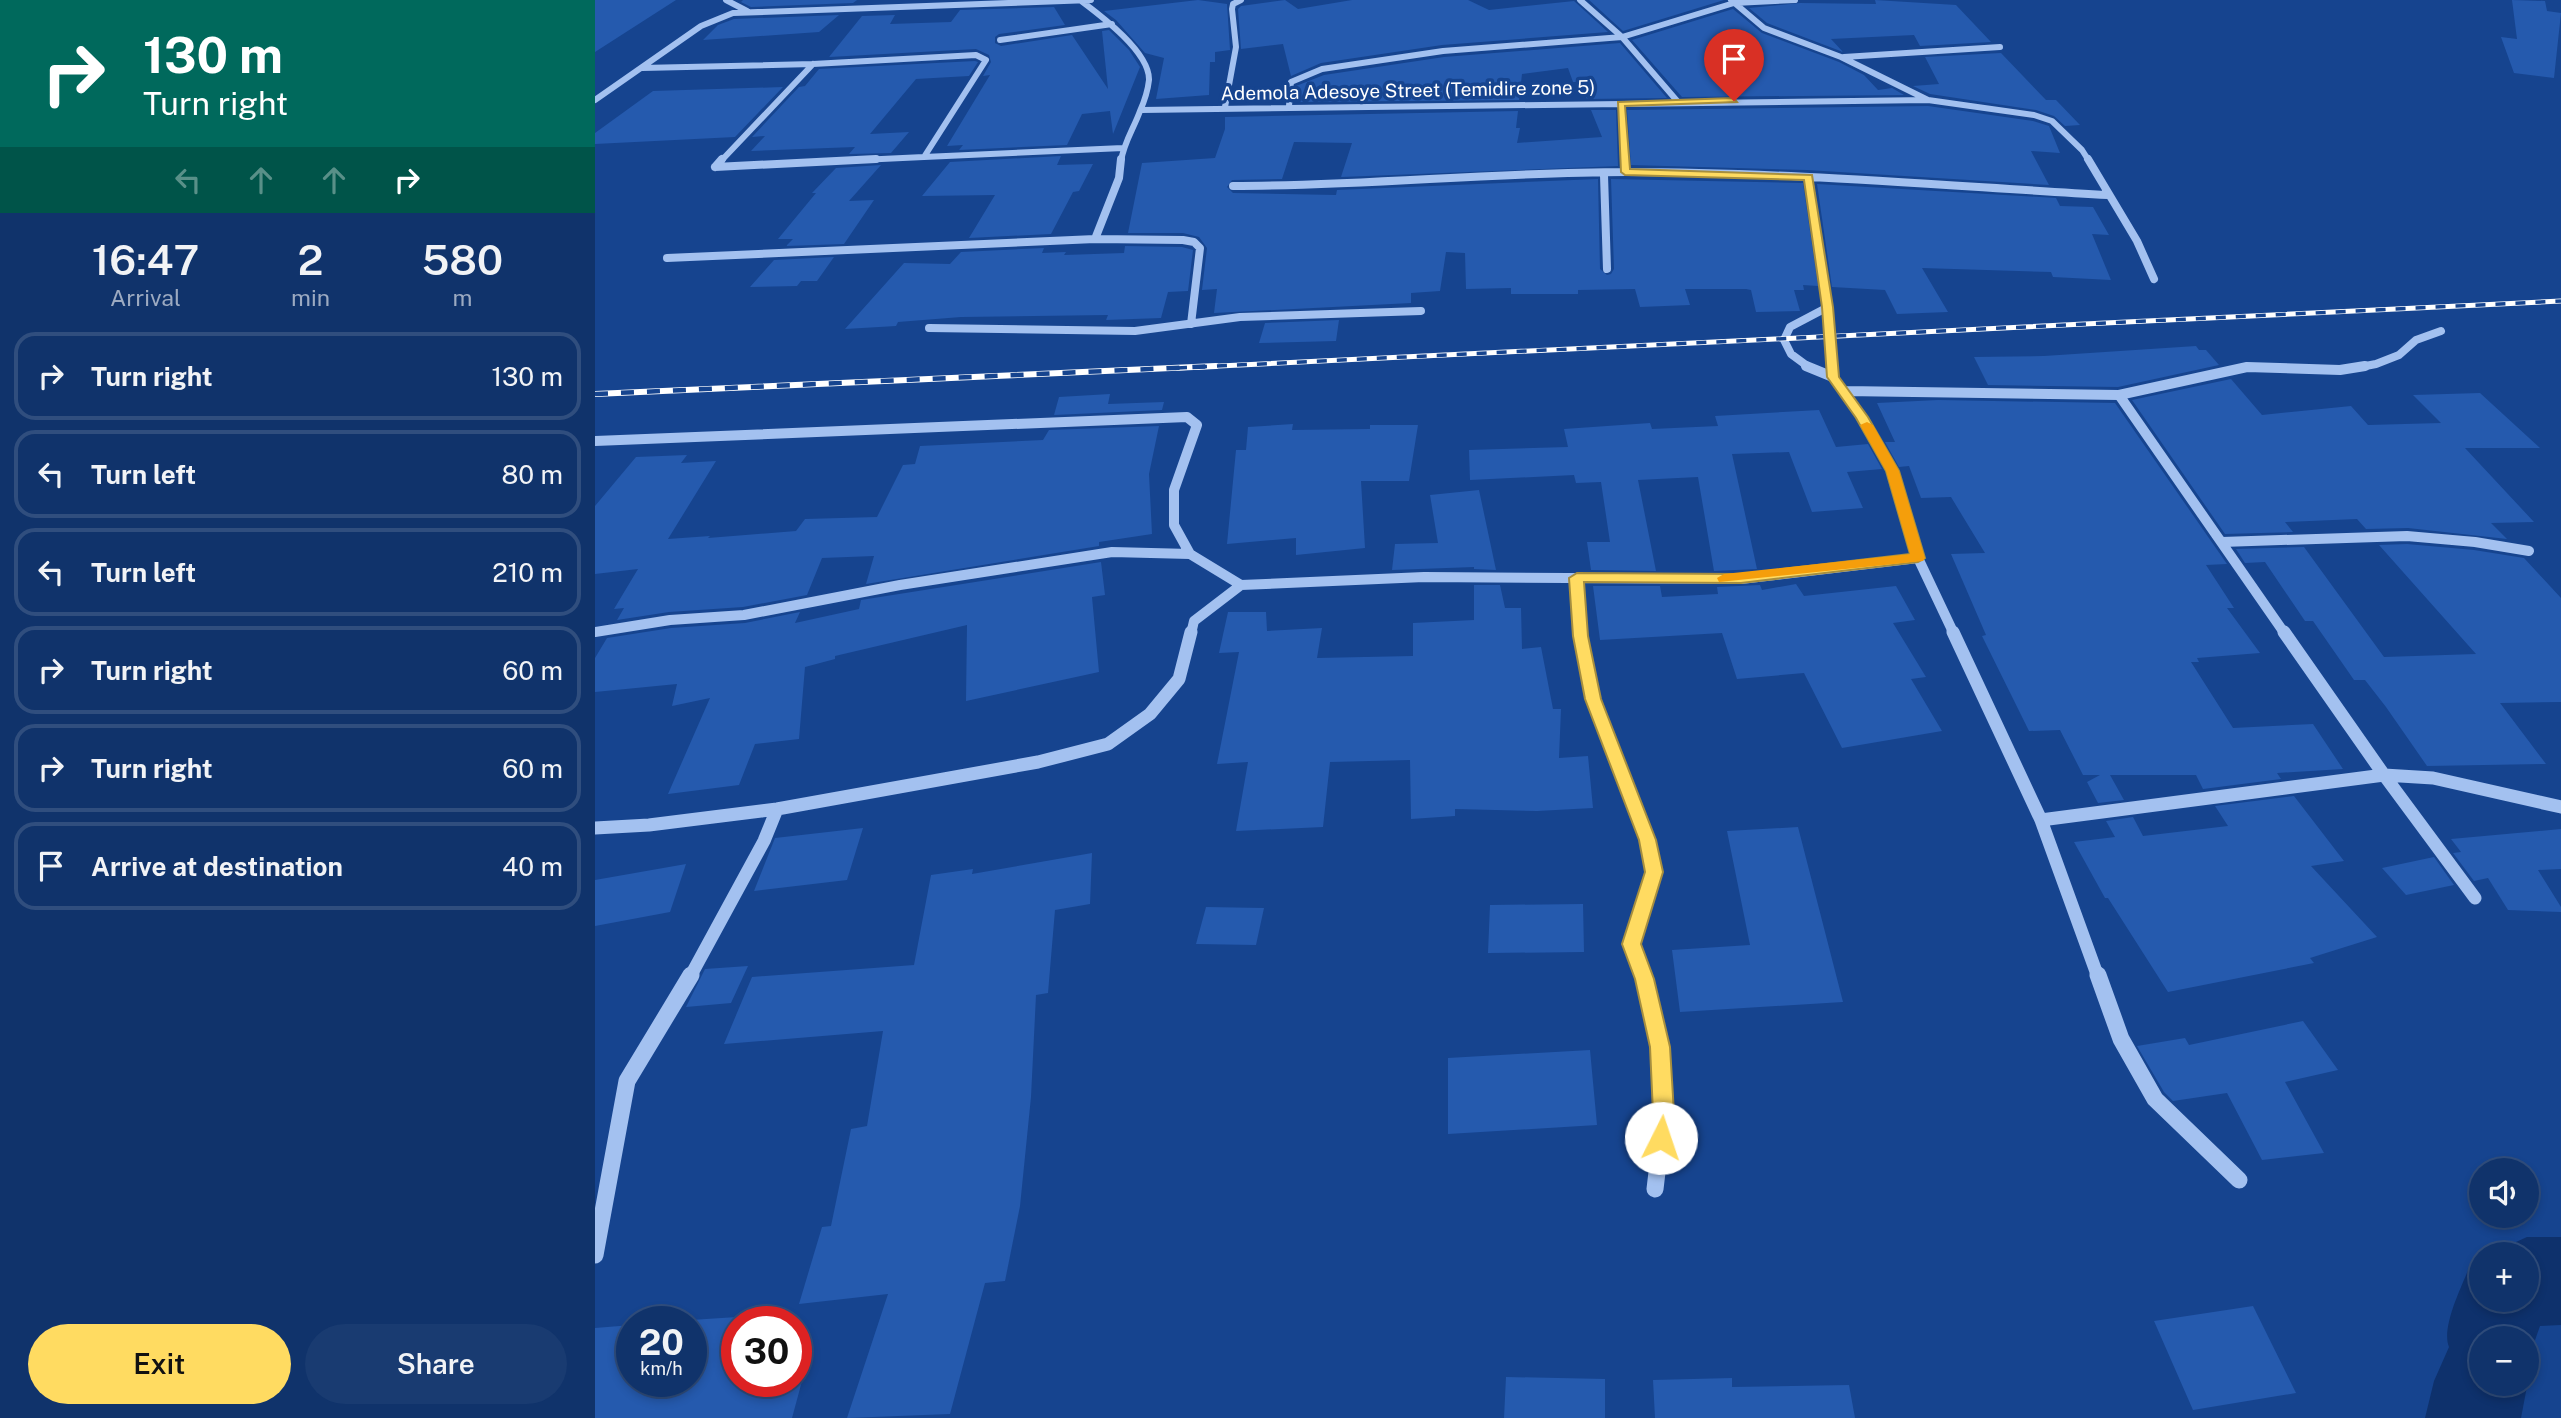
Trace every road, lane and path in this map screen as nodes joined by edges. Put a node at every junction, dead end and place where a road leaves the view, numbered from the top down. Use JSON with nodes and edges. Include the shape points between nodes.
{"nodes":[{"id":1,"x":726,"y":0,"type":"edge"},
{"id":2,"x":1080,"y":0,"type":"edge"},
{"id":3,"x":1091,"y":0,"type":"edge"},
{"id":4,"x":1241,"y":0,"type":"edge"},
{"id":5,"x":1580,"y":0,"type":"edge"},
{"id":6,"x":1795,"y":0,"type":"edge"},
{"id":7,"x":1733,"y":1,"type":"edge"},
{"id":8,"x":748,"y":12,"type":"junction"},
{"id":9,"x":1112,"y":24,"type":"junction"},
{"id":10,"x":1622,"y":37,"type":"junction"},
{"id":11,"x":1000,"y":40,"type":"dead end"},
{"id":12,"x":2000,"y":47,"type":"dead end"},
{"id":13,"x":1841,"y":57,"type":"junction"},
{"id":14,"x":813,"y":64,"type":"junction"},
{"id":15,"x":642,"y":68,"type":"junction"},
{"id":16,"x":595,"y":100,"type":"edge"},
{"id":17,"x":1928,"y":100,"type":"junction"},
{"id":18,"x":1678,"y":102,"type":"junction"},
{"id":19,"x":1621,"y":104,"type":"junction"},
{"id":20,"x":1289,"y":106,"type":"junction"},
{"id":21,"x":1225,"y":107,"type":"junction"},
{"id":22,"x":1142,"y":110,"type":"junction"},
{"id":23,"x":1123,"y":148,"type":"junction"},
{"id":24,"x":924,"y":157,"type":"junction"},
{"id":25,"x":1625,"y":172,"type":"junction"},
{"id":26,"x":1604,"y":175,"type":"junction"},
{"id":27,"x":1809,"y":177,"type":"junction"},
{"id":28,"x":1233,"y":186,"type":"dead end"},
{"id":29,"x":2108,"y":195,"type":"junction"},
{"id":30,"x":1095,"y":239,"type":"junction"},
{"id":31,"x":667,"y":258,"type":"dead end"},
{"id":32,"x":1607,"y":269,"type":"dead end"},
{"id":33,"x":2154,"y":279,"type":"dead end"},
{"id":34,"x":1828,"y":307,"type":"junction"},
{"id":35,"x":1422,"y":311,"type":"dead end"},
{"id":36,"x":1191,"y":324,"type":"junction"},
{"id":37,"x":929,"y":328,"type":"dead end"},
{"id":38,"x":2441,"y":331,"type":"dead end"},
{"id":39,"x":1833,"y":377,"type":"junction"},
{"id":40,"x":1845,"y":391,"type":"junction"},
{"id":41,"x":2119,"y":395,"type":"junction"},
{"id":42,"x":595,"y":440,"type":"edge"},
{"id":43,"x":2222,"y":542,"type":"junction"},
{"id":44,"x":2529,"y":551,"type":"dead end"},
{"id":45,"x":1190,"y":554,"type":"junction"},
{"id":46,"x":1918,"y":558,"type":"junction"},
{"id":47,"x":1577,"y":578,"type":"junction"},
{"id":48,"x":1241,"y":585,"type":"junction"},
{"id":49,"x":595,"y":632,"type":"edge"},
{"id":50,"x":2384,"y":775,"type":"junction"},
{"id":51,"x":2561,"y":807,"type":"edge"},
{"id":52,"x":777,"y":809,"type":"junction"},
{"id":53,"x":2041,"y":820,"type":"junction"},
{"id":54,"x":595,"y":828,"type":"edge"},
{"id":55,"x":2475,"y":898,"type":"dead end"},
{"id":56,"x":2239,"y":1180,"type":"dead end"},
{"id":57,"x":1655,"y":1189,"type":"dead end"},
{"id":58,"x":595,"y":1255,"type":"edge"}],
"edges":[{"from":1,"to":8,"type":"street"},
{"from":2,"to":3,"type":"street"},
{"from":2,"to":8,"type":"street"},
{"from":2,"to":9,"type":"street"},
{"from":4,"to":21,"type":"street","via":[[1233,4],[1230,14],[1236,34]]},
{"from":5,"to":10,"type":"street"},
{"from":6,"to":7,"type":"street"},
{"from":7,"to":10,"type":"street"},
{"from":7,"to":13,"type":"street","via":[[1782,37]]},
{"from":8,"to":15,"type":"street","via":[[701,26]]},
{"from":9,"to":11,"type":"street"},
{"from":9,"to":22,"type":"street","via":[[1141,60],[1149,78]]},
{"from":10,"to":18,"type":"street"},
{"from":10,"to":20,"type":"street","via":[[1443,51],[1322,69],[1291,82]]},
{"from":12,"to":13,"type":"street"},
{"from":13,"to":17,"type":"street"},
{"from":14,"to":15,"type":"street"},
{"from":14,"to":24,"type":"street","via":[[920,56],[984,57],[972,84]]},
{"from":14,"to":24,"type":"street","via":[[715,167]]},
{"from":15,"to":16,"type":"street"},
{"from":17,"to":18,"type":"street","name":"Ademola Adesoye Street (Temidire zone 5)"},
{"from":17,"to":29,"type":"street","via":[[2052,121],[2083,150]]},
{"from":18,"to":19,"type":"street","name":"Ademola Adesoye Street (Temidire zone 5)"},
{"from":19,"to":20,"type":"street","name":"Ademola Adesoye Street (Temidire zone 5)"},
{"from":19,"to":25,"type":"street"},
{"from":20,"to":21,"type":"street","name":"Ademola Adesoye Street (Temidire zone 5)"},
{"from":21,"to":22,"type":"street","name":"Ademola Adesoye Street (Temidire zone 5)"},
{"from":22,"to":23,"type":"street"},
{"from":23,"to":24,"type":"street"},
{"from":23,"to":30,"type":"street","via":[[1119,178]]},
{"from":25,"to":26,"type":"street"},
{"from":25,"to":27,"type":"street"},
{"from":26,"to":28,"type":"street"},
{"from":26,"to":32,"type":"street"},
{"from":27,"to":29,"type":"street"},
{"from":27,"to":34,"type":"street"},
{"from":29,"to":33,"type":"street"},
{"from":30,"to":31,"type":"street"},
{"from":30,"to":36,"type":"street","via":[[1194,242],[1200,248]]},
{"from":34,"to":39,"type":"street"},
{"from":34,"to":39,"type":"street","via":[[1790,327],[1784,340],[1791,355]]},
{"from":35,"to":36,"type":"street","via":[[1267,316]]},
{"from":36,"to":37,"type":"street","via":[[1135,331]]},
{"from":38,"to":41,"type":"street","via":[[2376,364],[2340,370],[2247,367]]},
{"from":39,"to":40,"type":"street"},
{"from":40,"to":41,"type":"street"},
{"from":40,"to":46,"type":"street","via":[[1892,471]]},
{"from":41,"to":43,"type":"street"},
{"from":42,"to":45,"type":"street","via":[[1187,418],[1196,425],[1174,490],[1174,525]]},
{"from":43,"to":44,"type":"street","via":[[2407,536]]},
{"from":43,"to":50,"type":"street"},
{"from":45,"to":48,"type":"street"},
{"from":45,"to":49,"type":"street","via":[[1112,552],[744,615]]},
{"from":46,"to":47,"type":"street","via":[[1741,579]]},
{"from":46,"to":53,"type":"street"},
{"from":47,"to":48,"type":"street","via":[[1424,577]]},
{"from":47,"to":57,"type":"street","via":[[1580,636],[1593,699],[1647,840],[1654,872],[1632,944],[1660,1047],[1664,1113]]},
{"from":48,"to":52,"type":"street","via":[[1194,621],[1179,679],[1150,714],[1108,744],[1038,762]]},
{"from":50,"to":51,"type":"street","via":[[2433,778]]},
{"from":50,"to":53,"type":"street"},
{"from":50,"to":55,"type":"street"},
{"from":52,"to":54,"type":"street"},
{"from":52,"to":58,"type":"street","via":[[711,944],[627,1081]]},
{"from":53,"to":56,"type":"street","via":[[2121,1039],[2155,1099]]}]}
